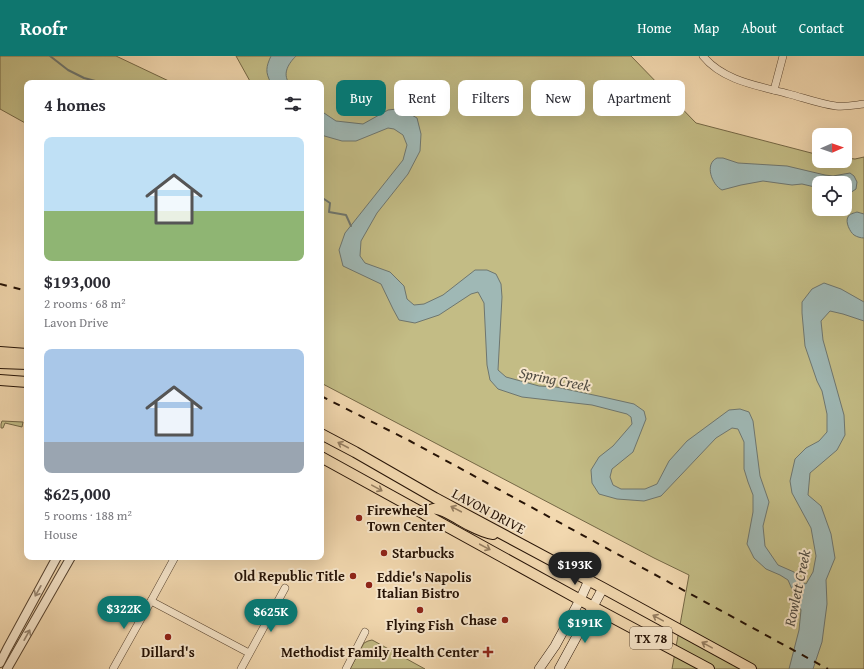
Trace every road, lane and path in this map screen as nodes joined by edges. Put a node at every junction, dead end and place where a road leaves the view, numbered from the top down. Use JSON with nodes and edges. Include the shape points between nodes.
{"nodes":[{"id":1,"x":703,"y":56,"type":"edge"},
{"id":2,"x":783,"y":56,"type":"edge"},
{"id":3,"x":774,"y":90,"type":"junction"},
{"id":4,"x":864,"y":104,"type":"edge"},
{"id":5,"x":0,"y":353,"type":"edge"},
{"id":6,"x":24,"y":355,"type":"edge"},
{"id":7,"x":0,"y":363,"type":"edge"},
{"id":8,"x":24,"y":364,"type":"edge"},
{"id":9,"x":0,"y":380,"type":"edge"},
{"id":10,"x":24,"y":382,"type":"edge"},
{"id":11,"x":324,"y":436,"type":"edge"},
{"id":12,"x":324,"y":459,"type":"edge"},
{"id":13,"x":426,"y":515,"type":"junction"},
{"id":14,"x":506,"y":536,"type":"junction"},
{"id":15,"x":55,"y":560,"type":"edge"},
{"id":16,"x":69,"y":560,"type":"edge"},
{"id":17,"x":173,"y":560,"type":"edge"},
{"id":18,"x":589,"y":580,"type":"junction"},
{"id":19,"x":285,"y":588,"type":"dead end"},
{"id":20,"x":603,"y":588,"type":"junction"},
{"id":21,"x":580,"y":600,"type":"junction"},
{"id":22,"x":151,"y":601,"type":"junction"},
{"id":23,"x":593,"y":607,"type":"junction"},
{"id":24,"x":365,"y":632,"type":"dead end"},
{"id":25,"x":249,"y":653,"type":"junction"},
{"id":26,"x":0,"y":663,"type":"edge"},
{"id":27,"x":7,"y":669,"type":"edge"},
{"id":28,"x":113,"y":669,"type":"edge"},
{"id":29,"x":241,"y":669,"type":"edge"},
{"id":30,"x":346,"y":669,"type":"edge"},
{"id":31,"x":539,"y":669,"type":"edge"},
{"id":32,"x":559,"y":669,"type":"edge"},
{"id":33,"x":709,"y":669,"type":"edge"},
{"id":34,"x":751,"y":669,"type":"edge"}],
"edges":[{"from":1,"to":3,"type":"street","via":[[713,66],[739,81]]},
{"from":2,"to":3,"type":"street"},
{"from":3,"to":4,"type":"street","via":[[838,106]]},
{"from":5,"to":6,"type":"highway"},
{"from":7,"to":8,"type":"main road"},
{"from":9,"to":10,"type":"main road"},
{"from":14,"to":11,"type":"main road","name":"LAVON DRIVE","number":"TX 78","one_way":true},
{"from":12,"to":13,"type":"main road","number":"TX 78","one_way":true},
{"from":13,"to":14,"type":"main road","via":[[429,510],[439,509],[488,533]]},
{"from":13,"to":21,"type":"main road","number":"TX 78","one_way":true},
{"from":14,"to":18,"type":"main road","name":"LAVON DRIVE","number":"TX 78"},
{"from":15,"to":26,"type":"street","one_way":true},
{"from":27,"to":16,"type":"street","one_way":true},
{"from":17,"to":22,"type":"street"},
{"from":18,"to":20,"type":"main road","name":"LAVON DRIVE","number":"TX 78"},
{"from":18,"to":21,"type":"main road"},
{"from":19,"to":25,"type":"street"},
{"from":20,"to":23,"type":"main road"},
{"from":34,"to":20,"type":"main road","name":"LAVON DRIVE","number":"TX 78","one_way":true},
{"from":21,"to":23,"type":"main road","number":"TX 78"},
{"from":21,"to":31,"type":"main road","via":[[555,646]]},
{"from":22,"to":25,"type":"street"},
{"from":22,"to":28,"type":"street"},
{"from":23,"to":32,"type":"main road"},
{"from":23,"to":33,"type":"main road","number":"TX 78"},
{"from":24,"to":30,"type":"street"},
{"from":25,"to":29,"type":"street"}]}
